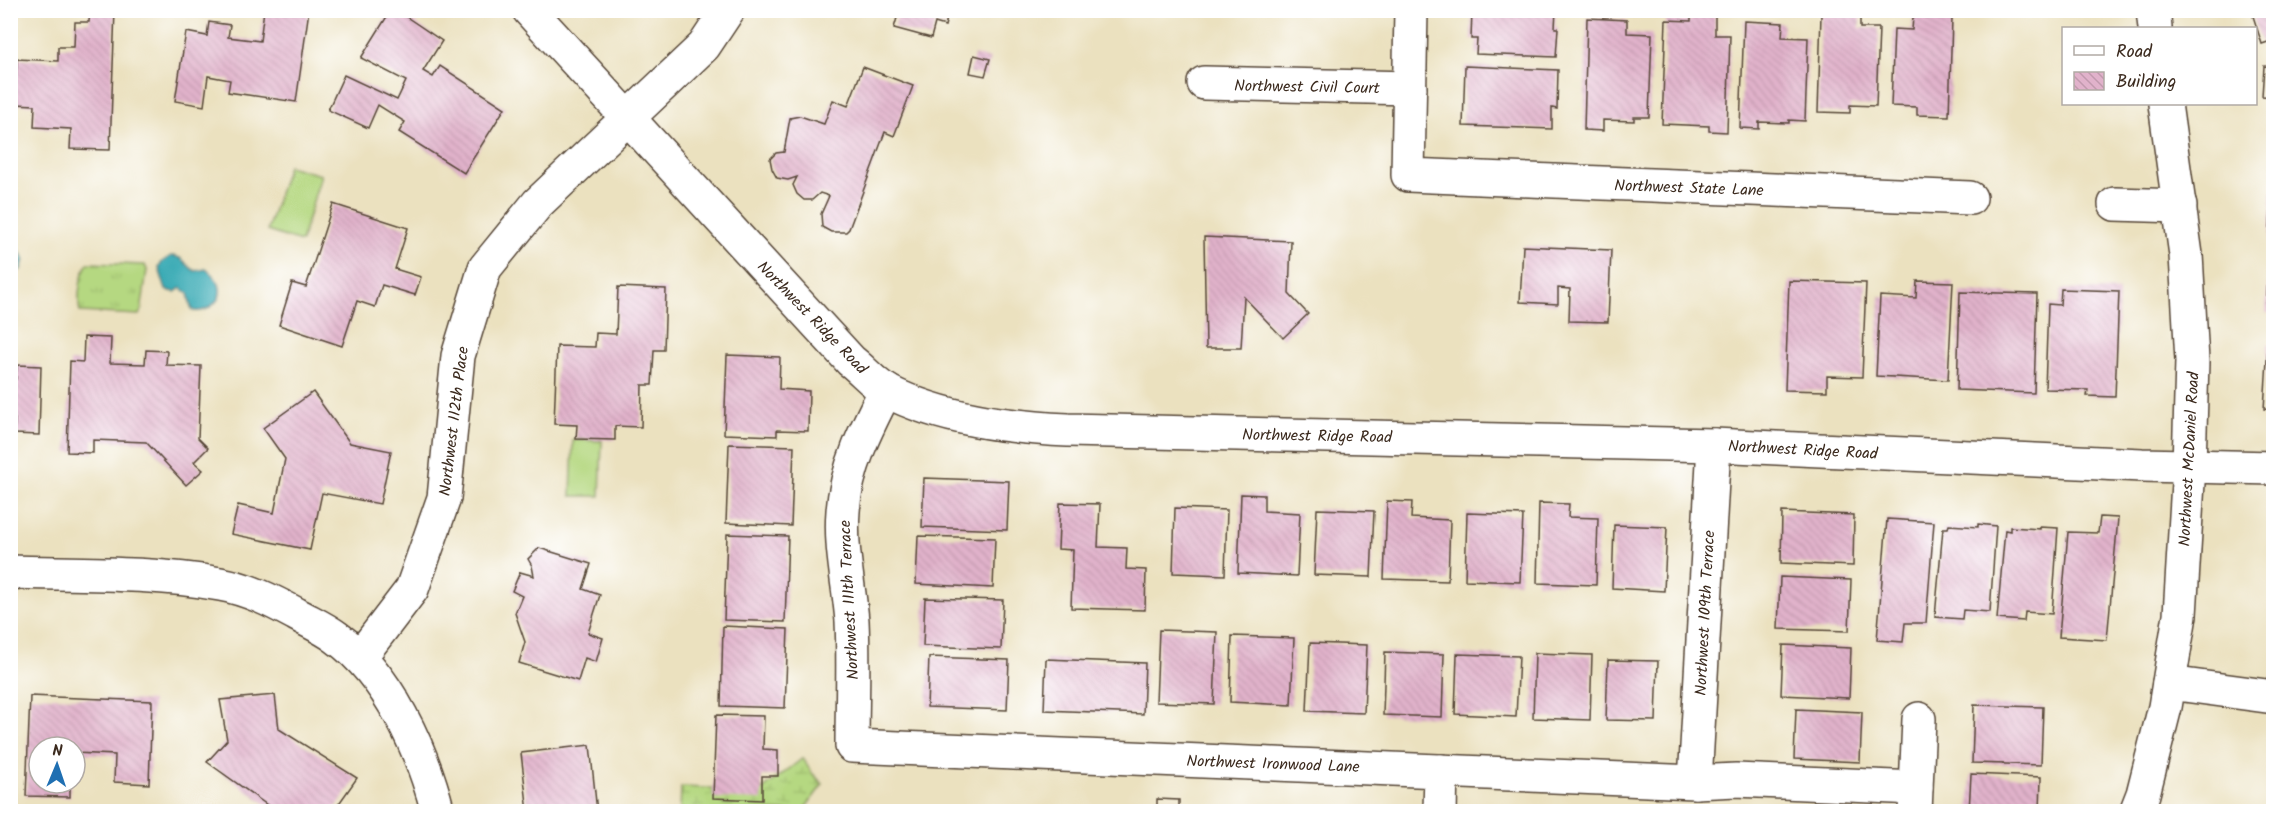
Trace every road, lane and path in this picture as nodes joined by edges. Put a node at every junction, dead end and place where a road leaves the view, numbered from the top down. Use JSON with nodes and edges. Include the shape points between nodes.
{"nodes":[{"id":1,"x":530,"y":10,"type":"edge"},
{"id":2,"x":728,"y":10,"type":"edge"},
{"id":3,"x":1411,"y":10,"type":"edge"},
{"id":4,"x":2153,"y":10,"type":"edge"},
{"id":5,"x":2155,"y":27,"type":"edge"},
{"id":6,"x":1204,"y":83,"type":"dead end"},
{"id":7,"x":1410,"y":88,"type":"junction"},
{"id":8,"x":2165,"y":105,"type":"edge"},
{"id":9,"x":630,"y":118,"type":"junction"},
{"id":10,"x":1970,"y":198,"type":"dead end"},
{"id":11,"x":2115,"y":204,"type":"dead end"},
{"id":12,"x":2180,"y":206,"type":"junction"},
{"id":13,"x":886,"y":390,"type":"junction"},
{"id":14,"x":1714,"y":445,"type":"junction"},
{"id":15,"x":2189,"y":466,"type":"junction"},
{"id":16,"x":2274,"y":468,"type":"edge"},
{"id":17,"x":10,"y":572,"type":"edge"},
{"id":18,"x":360,"y":657,"type":"junction"},
{"id":19,"x":2169,"y":683,"type":"junction"},
{"id":20,"x":2274,"y":697,"type":"edge"},
{"id":21,"x":1919,"y":719,"type":"dead end"},
{"id":22,"x":852,"y":746,"type":"joint"},
{"id":23,"x":1441,"y":771,"type":"junction"},
{"id":24,"x":1695,"y":782,"type":"junction"},
{"id":25,"x":1916,"y":800,"type":"edge"},
{"id":26,"x":438,"y":812,"type":"edge"},
{"id":27,"x":1440,"y":812,"type":"edge"},
{"id":28,"x":2136,"y":812,"type":"edge"}],
"edges":[{"from":1,"to":9,"type":"street","name":"Northwest Ridge Road"},
{"from":2,"to":9,"type":"street","name":"Northwest 112th Place","via":[[704,46]]},
{"from":3,"to":7,"type":"street"},
{"from":4,"to":5,"type":"street"},
{"from":6,"to":7,"type":"street","name":"Northwest Civil Court"},
{"from":7,"to":10,"type":"street","name":"Northwest State Lane","via":[[1408,175]]},
{"from":8,"to":12,"type":"street","name":"Northwest McDaniel Road"},
{"from":9,"to":13,"type":"street","name":"Northwest Ridge Road","via":[[820,328]]},
{"from":9,"to":18,"type":"street","name":"Northwest 112th Place","via":[[538,203],[485,268],[458,356],[444,498],[412,590]]},
{"from":11,"to":12,"type":"street"},
{"from":12,"to":15,"type":"street","name":"Northwest McDaniel Road","via":[[2192,361]]},
{"from":13,"to":14,"type":"street","name":"Northwest Ridge Road","via":[[946,412],[1029,428]]},
{"from":13,"to":22,"type":"street","name":"Northwest 111th Terrace","via":[[854,462],[843,510],[844,562],[852,620]]},
{"from":14,"to":15,"type":"street","name":"Northwest Ridge Road"},
{"from":14,"to":24,"type":"street","name":"Northwest 109th Terrace"},
{"from":15,"to":16,"type":"street","name":"Northwest Ridge Road"},
{"from":15,"to":19,"type":"street","name":"Northwest McDaniel Road","via":[[2180,615]]},
{"from":17,"to":18,"type":"street","via":[[167,578],[222,585],[264,596],[336,636]]},
{"from":18,"to":26,"type":"street","via":[[413,737]]},
{"from":19,"to":20,"type":"street"},
{"from":19,"to":28,"type":"street","name":"Northwest McDaniel Road"},
{"from":21,"to":25,"type":"street"},
{"from":22,"to":23,"type":"street","name":"Northwest Ironwood Lane"},
{"from":23,"to":24,"type":"street","name":"Northwest Ironwood Lane"},
{"from":23,"to":27,"type":"street"},
{"from":24,"to":25,"type":"street","name":"Northwest Ironwood Lane","via":[[1736,780]]}]}
